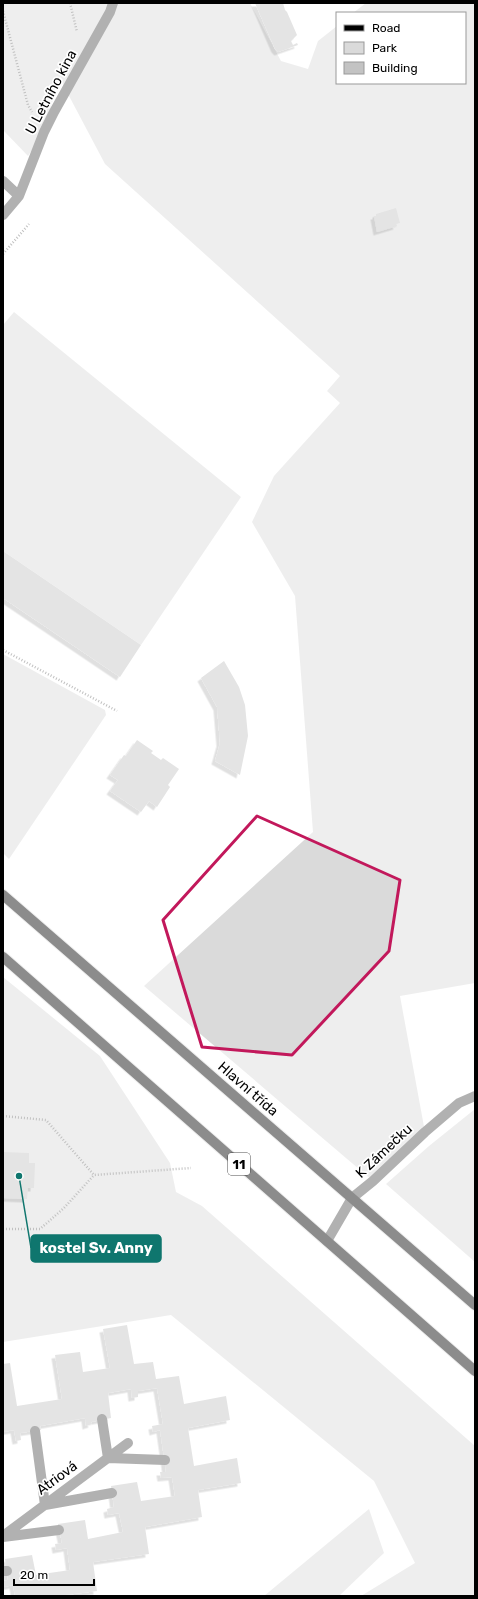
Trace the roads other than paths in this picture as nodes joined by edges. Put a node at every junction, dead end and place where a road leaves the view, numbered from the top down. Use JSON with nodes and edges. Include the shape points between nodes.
{"nodes":[{"id":1,"x":112,"y":3,"type":"edge"},
{"id":2,"x":3,"y":180,"type":"edge"},
{"id":3,"x":19,"y":196,"type":"junction"},
{"id":4,"x":3,"y":215,"type":"edge"},
{"id":5,"x":3,"y":895,"type":"edge"},
{"id":6,"x":3,"y":957,"type":"edge"},
{"id":7,"x":475,"y":1096,"type":"edge"},
{"id":8,"x":352,"y":1198,"type":"junction"},
{"id":9,"x":327,"y":1241,"type":"junction"},
{"id":10,"x":475,"y":1305,"type":"edge"},
{"id":11,"x":475,"y":1371,"type":"edge"},
{"id":12,"x":102,"y":1419,"type":"dead end"},
{"id":13,"x":35,"y":1431,"type":"dead end"},
{"id":14,"x":128,"y":1443,"type":"dead end"},
{"id":15,"x":108,"y":1458,"type":"junction"},
{"id":16,"x":165,"y":1460,"type":"dead end"},
{"id":17,"x":112,"y":1493,"type":"dead end"},
{"id":18,"x":45,"y":1505,"type":"junction"},
{"id":19,"x":59,"y":1530,"type":"dead end"},
{"id":20,"x":3,"y":1536,"type":"edge"}],
"edges":[{"from":1,"to":3,"type":"street","name":"U Letního kina","via":[[110,12],[44,132]]},
{"from":2,"to":3,"type":"street"},
{"from":3,"to":4,"type":"street","name":"U Letního kina"},
{"from":5,"to":8,"type":"main road","name":"Hlavní třída"},
{"from":6,"to":9,"type":"main road","number":"11"},
{"from":7,"to":8,"type":"street","name":"K Zámečku","via":[[460,1103],[425,1132]]},
{"from":8,"to":9,"type":"street","name":"K Zámečku"},
{"from":8,"to":10,"type":"main road","name":"Hlavní třída"},
{"from":9,"to":11,"type":"main road","number":"11"},
{"from":12,"to":15,"type":"street"},
{"from":13,"to":18,"type":"street"},
{"from":14,"to":15,"type":"street","name":"Atriová"},
{"from":15,"to":16,"type":"street"},
{"from":15,"to":18,"type":"street","name":"Atriová"},
{"from":17,"to":18,"type":"street"},
{"from":18,"to":20,"type":"street","name":"Atriová"},
{"from":19,"to":20,"type":"street"}]}
